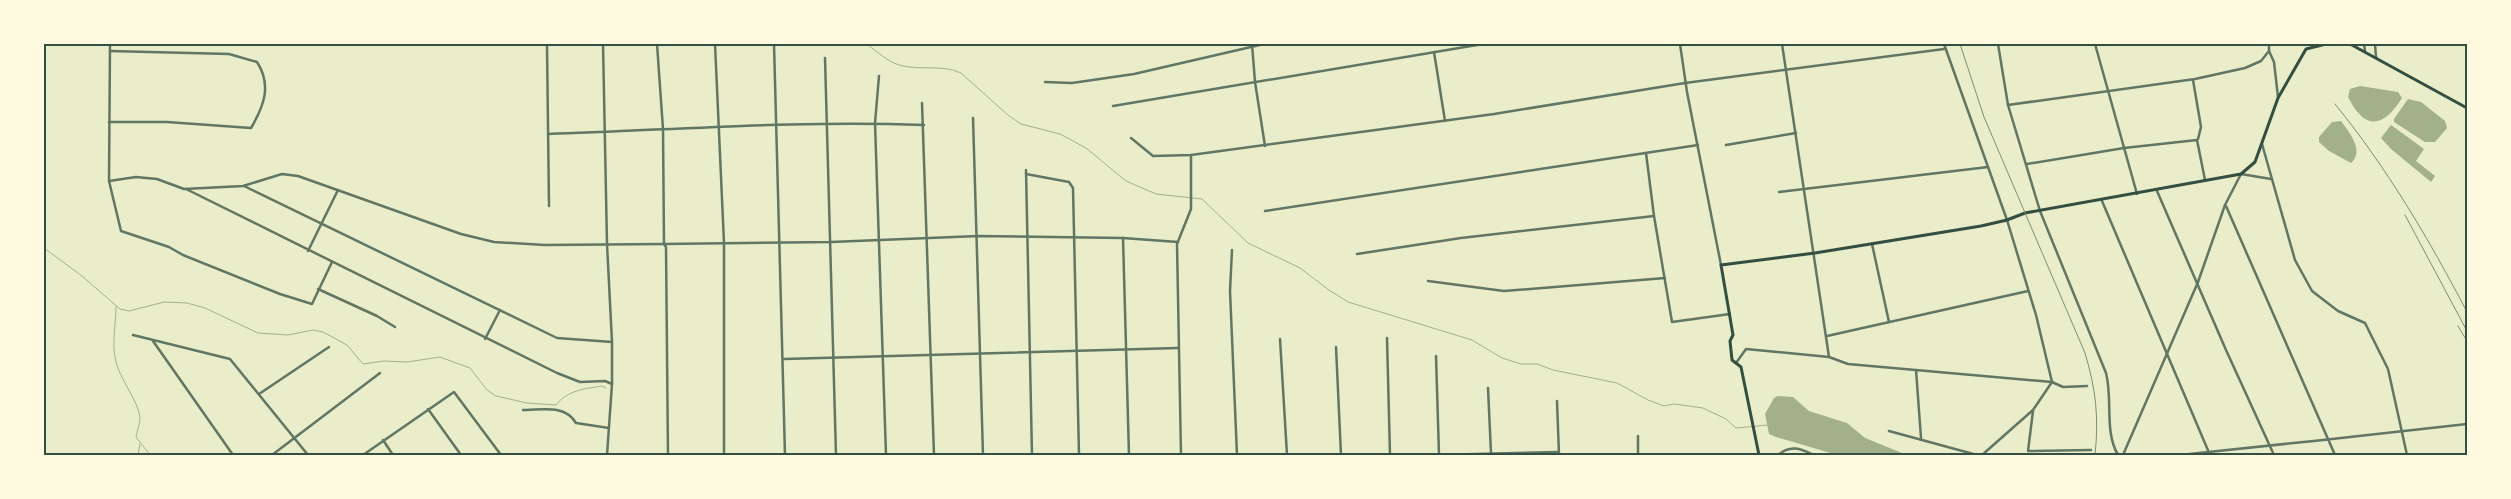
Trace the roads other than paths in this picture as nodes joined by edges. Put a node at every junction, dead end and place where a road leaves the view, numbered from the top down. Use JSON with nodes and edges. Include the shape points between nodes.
{"nodes":[{"id":1,"x":110,"y":44,"type":"edge"},
{"id":2,"x":603,"y":44,"type":"edge"},
{"id":3,"x":657,"y":44,"type":"edge"},
{"id":4,"x":716,"y":44,"type":"edge"},
{"id":5,"x":774,"y":44,"type":"edge"},
{"id":6,"x":1252,"y":44,"type":"edge"},
{"id":7,"x":1264,"y":44,"type":"edge"},
{"id":8,"x":1483,"y":44,"type":"edge"},
{"id":9,"x":1680,"y":44,"type":"edge"},
{"id":10,"x":1782,"y":44,"type":"edge"},
{"id":11,"x":1944,"y":44,"type":"edge"},
{"id":12,"x":1998,"y":44,"type":"edge"},
{"id":13,"x":2095,"y":44,"type":"edge"},
{"id":14,"x":2268,"y":44,"type":"edge"},
{"id":15,"x":2326,"y":44,"type":"edge"},
{"id":16,"x":2350,"y":44,"type":"edge"},
{"id":17,"x":2364,"y":44,"type":"edge"},
{"id":18,"x":2375,"y":44,"type":"edge"},
{"id":19,"x":547,"y":46,"type":"dead end"},
{"id":20,"x":1251,"y":48,"type":"junction"},
{"id":21,"x":1944,"y":49,"type":"junction"},
{"id":22,"x":110,"y":50,"type":"junction"},
{"id":23,"x":2365,"y":50,"type":"junction"},
{"id":24,"x":1434,"y":52,"type":"junction"},
{"id":25,"x":2269,"y":52,"type":"junction"},
{"id":26,"x":2376,"y":57,"type":"junction"},
{"id":27,"x":825,"y":58,"type":"dead end"},
{"id":28,"x":1786,"y":71,"type":"junction"},
{"id":29,"x":879,"y":76,"type":"dead end"},
{"id":30,"x":2192,"y":80,"type":"junction"},
{"id":31,"x":1045,"y":82,"type":"dead end"},
{"id":32,"x":1255,"y":82,"type":"junction"},
{"id":33,"x":1685,"y":83,"type":"junction"},
{"id":34,"x":2110,"y":92,"type":"junction"},
{"id":35,"x":2278,"y":98,"type":"junction"},
{"id":36,"x":922,"y":103,"type":"dead end"},
{"id":37,"x":2008,"y":105,"type":"junction"},
{"id":38,"x":1113,"y":106,"type":"dead end"},
{"id":39,"x":2467,"y":108,"type":"edge"},
{"id":40,"x":973,"y":118,"type":"dead end"},
{"id":41,"x":1445,"y":120,"type":"junction"},
{"id":42,"x":110,"y":122,"type":"junction"},
{"id":43,"x":875,"y":123,"type":"junction"},
{"id":44,"x":825,"y":124,"type":"junction"},
{"id":45,"x":776,"y":125,"type":"junction"},
{"id":46,"x":924,"y":125,"type":"junction"},
{"id":47,"x":720,"y":128,"type":"junction"},
{"id":48,"x":663,"y":129,"type":"junction"},
{"id":49,"x":606,"y":132,"type":"junction"},
{"id":50,"x":1796,"y":133,"type":"junction"},
{"id":51,"x":548,"y":134,"type":"junction"},
{"id":52,"x":1131,"y":138,"type":"dead end"},
{"id":53,"x":2197,"y":140,"type":"junction"},
{"id":54,"x":2262,"y":144,"type":"junction"},
{"id":55,"x":1698,"y":145,"type":"junction"},
{"id":56,"x":1726,"y":145,"type":"dead end"},
{"id":57,"x":1265,"y":146,"type":"junction"},
{"id":58,"x":2124,"y":148,"type":"junction"},
{"id":59,"x":1646,"y":153,"type":"junction"},
{"id":60,"x":1191,"y":155,"type":"junction"},
{"id":61,"x":2027,"y":164,"type":"junction"},
{"id":62,"x":1988,"y":167,"type":"junction"},
{"id":63,"x":2241,"y":174,"type":"junction"},
{"id":64,"x":2272,"y":179,"type":"junction"},
{"id":65,"x":109,"y":181,"type":"junction"},
{"id":66,"x":2205,"y":181,"type":"junction"},
{"id":67,"x":243,"y":186,"type":"junction"},
{"id":68,"x":184,"y":189,"type":"junction"},
{"id":69,"x":1805,"y":189,"type":"junction"},
{"id":70,"x":338,"y":190,"type":"junction"},
{"id":71,"x":2157,"y":191,"type":"junction"},
{"id":72,"x":1779,"y":192,"type":"dead end"},
{"id":73,"x":2137,"y":194,"type":"junction"},
{"id":74,"x":2102,"y":200,"type":"junction"},
{"id":75,"x":2225,"y":205,"type":"junction"},
{"id":76,"x":549,"y":206,"type":"dead end"},
{"id":77,"x":1265,"y":211,"type":"dead end"},
{"id":78,"x":2040,"y":211,"type":"junction"},
{"id":79,"x":1654,"y":216,"type":"junction"},
{"id":80,"x":2007,"y":220,"type":"junction"},
{"id":81,"x":321,"y":224,"type":"junction"},
{"id":82,"x":978,"y":236,"type":"junction"},
{"id":83,"x":1027,"y":236,"type":"junction"},
{"id":84,"x":927,"y":238,"type":"junction"},
{"id":85,"x":1074,"y":238,"type":"junction"},
{"id":86,"x":1123,"y":238,"type":"junction"},
{"id":87,"x":880,"y":240,"type":"junction"},
{"id":88,"x":781,"y":241,"type":"junction"},
{"id":89,"x":831,"y":242,"type":"junction"},
{"id":90,"x":1178,"y":242,"type":"junction"},
{"id":91,"x":724,"y":243,"type":"junction"},
{"id":92,"x":607,"y":244,"type":"junction"},
{"id":93,"x":664,"y":244,"type":"junction"},
{"id":94,"x":1872,"y":244,"type":"junction"},
{"id":95,"x":1232,"y":250,"type":"dead end"},
{"id":96,"x":308,"y":251,"type":"junction"},
{"id":97,"x":1815,"y":253,"type":"junction"},
{"id":98,"x":1357,"y":254,"type":"dead end"},
{"id":99,"x":332,"y":262,"type":"junction"},
{"id":100,"x":1721,"y":265,"type":"junction"},
{"id":101,"x":1665,"y":278,"type":"junction"},
{"id":102,"x":1428,"y":281,"type":"dead end"},
{"id":103,"x":2198,"y":282,"type":"junction"},
{"id":104,"x":318,"y":289,"type":"junction"},
{"id":105,"x":2029,"y":291,"type":"junction"},
{"id":106,"x":500,"y":310,"type":"junction"},
{"id":107,"x":1730,"y":314,"type":"junction"},
{"id":108,"x":1889,"y":322,"type":"junction"},
{"id":109,"x":395,"y":327,"type":"dead end"},
{"id":110,"x":133,"y":334,"type":"dead end"},
{"id":111,"x":1828,"y":336,"type":"junction"},
{"id":112,"x":1387,"y":338,"type":"dead end"},
{"id":113,"x":485,"y":339,"type":"junction"},
{"id":114,"x":1280,"y":339,"type":"dead end"},
{"id":115,"x":152,"y":340,"type":"junction"},
{"id":116,"x":612,"y":342,"type":"junction"},
{"id":117,"x":1336,"y":346,"type":"dead end"},
{"id":118,"x":329,"y":347,"type":"dead end"},
{"id":119,"x":1126,"y":348,"type":"junction"},
{"id":120,"x":1178,"y":348,"type":"junction"},
{"id":121,"x":1078,"y":351,"type":"junction"},
{"id":122,"x":1029,"y":353,"type":"junction"},
{"id":123,"x":2166,"y":353,"type":"junction"},
{"id":124,"x":931,"y":354,"type":"junction"},
{"id":125,"x":980,"y":354,"type":"junction"},
{"id":126,"x":883,"y":356,"type":"junction"},
{"id":127,"x":1436,"y":356,"type":"dead end"},
{"id":128,"x":1829,"y":357,"type":"junction"},
{"id":129,"x":835,"y":358,"type":"junction"},
{"id":130,"x":784,"y":359,"type":"junction"},
{"id":131,"x":1736,"y":363,"type":"junction"},
{"id":132,"x":1916,"y":370,"type":"junction"},
{"id":133,"x":380,"y":372,"type":"dead end"},
{"id":134,"x":2052,"y":382,"type":"junction"},
{"id":135,"x":612,"y":384,"type":"junction"},
{"id":136,"x":2087,"y":386,"type":"dead end"},
{"id":137,"x":1488,"y":388,"type":"dead end"},
{"id":138,"x":259,"y":394,"type":"junction"},
{"id":139,"x":1557,"y":401,"type":"dead end"},
{"id":140,"x":428,"y":409,"type":"junction"},
{"id":141,"x":523,"y":410,"type":"dead end"},
{"id":142,"x":2033,"y":410,"type":"junction"},
{"id":143,"x":2467,"y":424,"type":"edge"},
{"id":144,"x":609,"y":428,"type":"junction"},
{"id":145,"x":1888,"y":431,"type":"dead end"},
{"id":146,"x":2402,"y":431,"type":"junction"},
{"id":147,"x":1638,"y":436,"type":"dead end"},
{"id":148,"x":294,"y":439,"type":"junction"},
{"id":149,"x":1921,"y":439,"type":"junction"},
{"id":150,"x":383,"y":440,"type":"junction"},
{"id":151,"x":2328,"y":441,"type":"junction"},
{"id":152,"x":2270,"y":444,"type":"junction"},
{"id":153,"x":2091,"y":450,"type":"dead end"},
{"id":154,"x":1491,"y":453,"type":"junction"},
{"id":155,"x":1466,"y":454,"type":"edge"},
{"id":156,"x":1558,"y":454,"type":"edge"},
{"id":157,"x":2210,"y":454,"type":"edge"},
{"id":158,"x":233,"y":455,"type":"edge"},
{"id":159,"x":272,"y":455,"type":"edge"},
{"id":160,"x":308,"y":455,"type":"edge"},
{"id":161,"x":363,"y":455,"type":"edge"},
{"id":162,"x":394,"y":455,"type":"edge"},
{"id":163,"x":462,"y":455,"type":"edge"},
{"id":164,"x":501,"y":455,"type":"edge"},
{"id":165,"x":608,"y":455,"type":"edge"},
{"id":166,"x":668,"y":455,"type":"edge"},
{"id":167,"x":724,"y":455,"type":"edge"},
{"id":168,"x":785,"y":455,"type":"edge"},
{"id":169,"x":836,"y":455,"type":"edge"},
{"id":170,"x":886,"y":455,"type":"edge"},
{"id":171,"x":934,"y":455,"type":"edge"},
{"id":172,"x":983,"y":455,"type":"edge"},
{"id":173,"x":1032,"y":455,"type":"edge"},
{"id":174,"x":1079,"y":455,"type":"edge"},
{"id":175,"x":1129,"y":455,"type":"edge"},
{"id":176,"x":1180,"y":455,"type":"edge"},
{"id":177,"x":1237,"y":455,"type":"edge"},
{"id":178,"x":1286,"y":455,"type":"edge"},
{"id":179,"x":1342,"y":455,"type":"edge"},
{"id":180,"x":1390,"y":455,"type":"edge"},
{"id":181,"x":1434,"y":455,"type":"edge"},
{"id":182,"x":1439,"y":455,"type":"edge"},
{"id":183,"x":1638,"y":455,"type":"edge"},
{"id":184,"x":1759,"y":455,"type":"edge"},
{"id":185,"x":1778,"y":455,"type":"edge"},
{"id":186,"x":1814,"y":455,"type":"edge"},
{"id":187,"x":1977,"y":455,"type":"edge"},
{"id":188,"x":1982,"y":455,"type":"edge"},
{"id":189,"x":2118,"y":455,"type":"edge"},
{"id":190,"x":2123,"y":455,"type":"edge"},
{"id":191,"x":2180,"y":455,"type":"edge"},
{"id":192,"x":2274,"y":455,"type":"edge"},
{"id":193,"x":2334,"y":455,"type":"edge"},
{"id":194,"x":2407,"y":455,"type":"edge"}],
"edges":[{"from":1,"to":22,"type":"street"},
{"from":2,"to":49,"type":"street"},
{"from":3,"to":48,"type":"street"},
{"from":4,"to":47,"type":"street"},
{"from":5,"to":45,"type":"street"},
{"from":6,"to":20,"type":"street"},
{"from":7,"to":20,"type":"street"},
{"from":8,"to":24,"type":"street"},
{"from":9,"to":33,"type":"street"},
{"from":10,"to":28,"type":"street"},
{"from":11,"to":21,"type":"street"},
{"from":12,"to":37,"type":"street"},
{"from":13,"to":34,"type":"street"},
{"from":14,"to":25,"type":"street"},
{"from":15,"to":35,"type":"main road","via":[[2306,49]]},
{"from":16,"to":23,"type":"main road"},
{"from":17,"to":23,"type":"street"},
{"from":18,"to":26,"type":"street"},
{"from":19,"to":51,"type":"street"},
{"from":20,"to":31,"type":"street","via":[[1134,74],[1072,83]]},
{"from":20,"to":32,"type":"street"},
{"from":21,"to":28,"type":"street"},
{"from":21,"to":62,"type":"street"},
{"from":22,"to":42,"type":"street"},
{"from":22,"to":42,"type":"street","via":[[229,54],[257,62],[264,73],[266,90],[251,128]]},
{"from":23,"to":26,"type":"main road"},
{"from":24,"to":32,"type":"street"},
{"from":24,"to":41,"type":"street"},
{"from":25,"to":30,"type":"street","via":[[2261,61],[2245,68]]},
{"from":25,"to":35,"type":"street","via":[[2274,62]]},
{"from":26,"to":39,"type":"main road"},
{"from":27,"to":44,"type":"street"},
{"from":28,"to":33,"type":"street"},
{"from":28,"to":50,"type":"street"},
{"from":29,"to":43,"type":"street"},
{"from":30,"to":34,"type":"street"},
{"from":30,"to":53,"type":"street","via":[[2201,127]]},
{"from":32,"to":38,"type":"street"},
{"from":32,"to":57,"type":"street"},
{"from":33,"to":41,"type":"street"},
{"from":33,"to":55,"type":"street"},
{"from":34,"to":37,"type":"street"},
{"from":34,"to":58,"type":"street"},
{"from":35,"to":54,"type":"main road"},
{"from":36,"to":46,"type":"street"},
{"from":37,"to":61,"type":"street"},
{"from":40,"to":82,"type":"street"},
{"from":41,"to":57,"type":"street"},
{"from":42,"to":65,"type":"street"},
{"from":43,"to":44,"type":"street"},
{"from":43,"to":46,"type":"street"},
{"from":43,"to":87,"type":"street"},
{"from":44,"to":45,"type":"street"},
{"from":44,"to":89,"type":"street"},
{"from":45,"to":47,"type":"street"},
{"from":45,"to":88,"type":"street"},
{"from":46,"to":84,"type":"street"},
{"from":47,"to":48,"type":"street"},
{"from":47,"to":91,"type":"street"},
{"from":48,"to":49,"type":"street"},
{"from":48,"to":93,"type":"street"},
{"from":49,"to":51,"type":"street"},
{"from":49,"to":92,"type":"street"},
{"from":50,"to":56,"type":"street"},
{"from":50,"to":69,"type":"street"},
{"from":51,"to":76,"type":"street"},
{"from":52,"to":60,"type":"street","via":[[1154,156]]},
{"from":53,"to":58,"type":"street"},
{"from":53,"to":66,"type":"street"},
{"from":54,"to":63,"type":"main road","via":[[2255,162]]},
{"from":54,"to":64,"type":"street"},
{"from":55,"to":59,"type":"street"},
{"from":55,"to":100,"type":"street"},
{"from":57,"to":60,"type":"street"},
{"from":58,"to":61,"type":"street"},
{"from":58,"to":73,"type":"street"},
{"from":59,"to":77,"type":"street"},
{"from":59,"to":79,"type":"street"},
{"from":60,"to":90,"type":"street","via":[[1191,209]]},
{"from":61,"to":78,"type":"street"},
{"from":62,"to":69,"type":"street"},
{"from":62,"to":80,"type":"street"},
{"from":63,"to":64,"type":"street"},
{"from":63,"to":66,"type":"main road"},
{"from":63,"to":75,"type":"street"},
{"from":64,"to":146,"type":"street","via":[[2295,260],[2303,277],[2312,291],[2338,311],[2365,323],[2388,370]]},
{"from":65,"to":68,"type":"street","via":[[136,177],[157,179]]},
{"from":65,"to":104,"type":"street","via":[[121,230],[312,304]]},
{"from":66,"to":71,"type":"main road"},
{"from":67,"to":68,"type":"street"},
{"from":67,"to":70,"type":"street","via":[[282,174]]},
{"from":67,"to":81,"type":"street"},
{"from":68,"to":96,"type":"street"},
{"from":69,"to":72,"type":"street"},
{"from":69,"to":97,"type":"street"},
{"from":70,"to":81,"type":"street"},
{"from":70,"to":92,"type":"street","via":[[461,234],[494,242]]},
{"from":71,"to":73,"type":"main road"},
{"from":71,"to":103,"type":"street"},
{"from":73,"to":74,"type":"main road"},
{"from":74,"to":78,"type":"main road"},
{"from":74,"to":123,"type":"street"},
{"from":75,"to":103,"type":"street"},
{"from":75,"to":151,"type":"street"},
{"from":78,"to":80,"type":"main road"},
{"from":78,"to":189,"type":"street","via":[[2106,374],[2111,434]]},
{"from":79,"to":98,"type":"street","via":[[1461,238]]},
{"from":79,"to":101,"type":"street"},
{"from":80,"to":94,"type":"main road"},
{"from":80,"to":105,"type":"street"},
{"from":81,"to":96,"type":"street"},
{"from":81,"to":106,"type":"street"},
{"from":82,"to":83,"type":"street"},
{"from":82,"to":84,"type":"street"},
{"from":82,"to":125,"type":"street"},
{"from":83,"to":85,"type":"street"},
{"from":83,"to":85,"type":"street","via":[[1026,172],[1069,182],[1073,188]]},
{"from":83,"to":122,"type":"street"},
{"from":84,"to":87,"type":"street"},
{"from":84,"to":124,"type":"street"},
{"from":85,"to":86,"type":"street"},
{"from":85,"to":121,"type":"street"},
{"from":86,"to":90,"type":"street"},
{"from":86,"to":119,"type":"street"},
{"from":87,"to":89,"type":"street"},
{"from":87,"to":126,"type":"street"},
{"from":88,"to":89,"type":"street"},
{"from":88,"to":91,"type":"street"},
{"from":88,"to":130,"type":"street"},
{"from":89,"to":129,"type":"street"},
{"from":90,"to":120,"type":"street"},
{"from":91,"to":93,"type":"street"},
{"from":91,"to":167,"type":"street"},
{"from":92,"to":93,"type":"street"},
{"from":92,"to":116,"type":"street"},
{"from":93,"to":166,"type":"street"},
{"from":94,"to":97,"type":"main road"},
{"from":94,"to":108,"type":"street"},
{"from":95,"to":177,"type":"street","via":[[1230,291]]},
{"from":96,"to":99,"type":"street"},
{"from":97,"to":100,"type":"main road"},
{"from":97,"to":111,"type":"street"},
{"from":99,"to":104,"type":"street"},
{"from":99,"to":113,"type":"street"},
{"from":100,"to":107,"type":"main road"},
{"from":101,"to":102,"type":"street","via":[[1504,291]]},
{"from":101,"to":107,"type":"street","via":[[1672,322]]},
{"from":103,"to":123,"type":"street"},
{"from":103,"to":152,"type":"street"},
{"from":104,"to":109,"type":"street"},
{"from":105,"to":108,"type":"street"},
{"from":105,"to":134,"type":"street"},
{"from":106,"to":113,"type":"street"},
{"from":106,"to":116,"type":"street","via":[[557,338]]},
{"from":107,"to":131,"type":"main road","via":[[1732,360]]},
{"from":108,"to":111,"type":"street"},
{"from":110,"to":115,"type":"street"},
{"from":111,"to":128,"type":"street"},
{"from":112,"to":180,"type":"street"},
{"from":113,"to":135,"type":"street","via":[[580,382],[605,381]]},
{"from":114,"to":178,"type":"street"},
{"from":115,"to":138,"type":"street","via":[[230,359]]},
{"from":115,"to":158,"type":"street"},
{"from":116,"to":135,"type":"street"},
{"from":117,"to":179,"type":"street"},
{"from":118,"to":138,"type":"street"},
{"from":119,"to":120,"type":"street"},
{"from":119,"to":121,"type":"street"},
{"from":119,"to":175,"type":"street"},
{"from":120,"to":176,"type":"street"},
{"from":121,"to":122,"type":"street"},
{"from":121,"to":174,"type":"street"},
{"from":122,"to":125,"type":"street"},
{"from":122,"to":173,"type":"street"},
{"from":123,"to":157,"type":"street"},
{"from":123,"to":190,"type":"street"},
{"from":124,"to":125,"type":"street"},
{"from":124,"to":126,"type":"street"},
{"from":124,"to":171,"type":"street"},
{"from":125,"to":172,"type":"street"},
{"from":126,"to":129,"type":"street"},
{"from":126,"to":170,"type":"street"},
{"from":127,"to":182,"type":"street"},
{"from":128,"to":131,"type":"street","via":[[1746,349]]},
{"from":128,"to":132,"type":"street","via":[[1848,364]]},
{"from":129,"to":130,"type":"street"},
{"from":129,"to":169,"type":"street"},
{"from":130,"to":168,"type":"street"},
{"from":131,"to":184,"type":"main road","via":[[1741,367]]},
{"from":132,"to":134,"type":"street"},
{"from":132,"to":149,"type":"street"},
{"from":133,"to":148,"type":"street"},
{"from":134,"to":136,"type":"street","via":[[2062,387]]},
{"from":134,"to":142,"type":"street"},
{"from":135,"to":144,"type":"street"},
{"from":137,"to":154,"type":"street"},
{"from":138,"to":148,"type":"street"},
{"from":139,"to":156,"type":"street"},
{"from":140,"to":150,"type":"street"},
{"from":140,"to":163,"type":"street"},
{"from":140,"to":164,"type":"street","via":[[454,392]]},
{"from":141,"to":144,"type":"street","via":[[560,410],[571,414],[576,423]]},
{"from":142,"to":153,"type":"street","via":[[2028,451]]},
{"from":142,"to":188,"type":"street"},
{"from":143,"to":146,"type":"street"},
{"from":144,"to":165,"type":"street"},
{"from":145,"to":149,"type":"street"},
{"from":146,"to":151,"type":"street"},
{"from":146,"to":194,"type":"street"},
{"from":147,"to":183,"type":"street"},
{"from":148,"to":159,"type":"street"},
{"from":148,"to":160,"type":"street"},
{"from":149,"to":187,"type":"street"},
{"from":150,"to":161,"type":"street"},
{"from":150,"to":162,"type":"street"},
{"from":151,"to":152,"type":"street"},
{"from":151,"to":193,"type":"street"},
{"from":152,"to":157,"type":"street"},
{"from":152,"to":192,"type":"street"},
{"from":154,"to":155,"type":"street"},
{"from":154,"to":156,"type":"street"},
{"from":155,"to":182,"type":"street"},
{"from":157,"to":191,"type":"street"},
{"from":181,"to":182,"type":"street"},
{"from":185,"to":186,"type":"street","via":[[1789,448],[1799,448]]}]}
